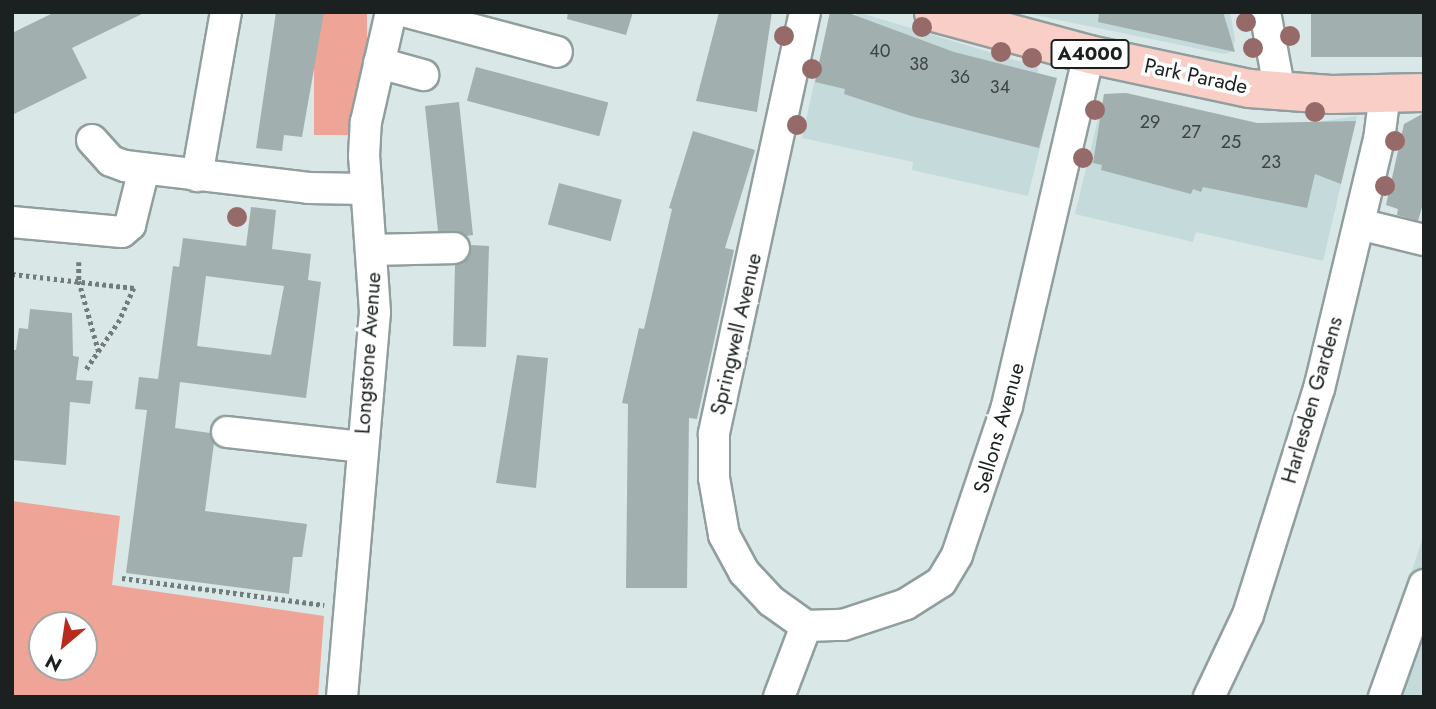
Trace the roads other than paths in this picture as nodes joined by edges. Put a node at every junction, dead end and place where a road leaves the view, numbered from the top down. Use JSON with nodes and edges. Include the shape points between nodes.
{"nodes":[{"id":1,"x":226,"y":12,"type":"edge"},
{"id":2,"x":391,"y":12,"type":"edge"},
{"id":3,"x":407,"y":12,"type":"edge"},
{"id":4,"x":805,"y":12,"type":"edge"},
{"id":5,"x":933,"y":12,"type":"edge"},
{"id":6,"x":1265,"y":12,"type":"edge"},
{"id":7,"x":557,"y":52,"type":"dead end"},
{"id":8,"x":1089,"y":54,"type":"junction"},
{"id":9,"x":379,"y":63,"type":"junction"},
{"id":10,"x":423,"y":75,"type":"dead end"},
{"id":11,"x":1280,"y":92,"type":"junction"},
{"id":12,"x":1424,"y":92,"type":"edge"},
{"id":13,"x":1385,"y":93,"type":"junction"},
{"id":14,"x":93,"y":140,"type":"dead end"},
{"id":15,"x":144,"y":169,"type":"junction"},
{"id":16,"x":197,"y":176,"type":"junction"},
{"id":17,"x":365,"y":189,"type":"junction"},
{"id":18,"x":12,"y":222,"type":"edge"},
{"id":19,"x":1359,"y":224,"type":"junction"},
{"id":20,"x":1424,"y":240,"type":"edge"},
{"id":21,"x":454,"y":248,"type":"dead end"},
{"id":22,"x":374,"y":250,"type":"junction"},
{"id":23,"x":227,"y":432,"type":"dead end"},
{"id":24,"x":362,"y":447,"type":"junction"},
{"id":25,"x":1424,"y":585,"type":"edge"},
{"id":26,"x":806,"y":626,"type":"junction"},
{"id":27,"x":342,"y":697,"type":"edge"},
{"id":28,"x":779,"y":697,"type":"edge"},
{"id":29,"x":1209,"y":697,"type":"edge"},
{"id":30,"x":1384,"y":697,"type":"edge"}],
"edges":[{"from":1,"to":16,"type":"street"},
{"from":2,"to":9,"type":"street","name":"Longstone Avenue"},
{"from":3,"to":7,"type":"street"},
{"from":4,"to":26,"type":"street","name":"Springwell Avenue","via":[[714,433],[713,478],[724,535],[744,572],[771,601]]},
{"from":5,"to":8,"type":"main road","name":"Park Parade","number":"A4000"},
{"from":6,"to":11,"type":"street"},
{"from":8,"to":11,"type":"main road","name":"Park Parade","number":"A4000"},
{"from":8,"to":26,"type":"street","name":"Sellons Avenue","via":[[1007,406],[957,555],[940,582],[906,604],[843,625]]},
{"from":9,"to":10,"type":"street"},
{"from":9,"to":17,"type":"street","name":"Longstone Avenue","via":[[366,122]]},
{"from":11,"to":13,"type":"main road","name":"Park Parade","number":"A4000"},
{"from":12,"to":13,"type":"main road","name":"Park Parade","number":"A4000"},
{"from":13,"to":19,"type":"street","name":"Harlesden Gardens"},
{"from":14,"to":15,"type":"street","via":[[111,161]]},
{"from":15,"to":16,"type":"street"},
{"from":15,"to":18,"type":"street","via":[[130,225],[122,232]]},
{"from":16,"to":17,"type":"street"},
{"from":17,"to":22,"type":"street","name":"Longstone Avenue"},
{"from":19,"to":20,"type":"street"},
{"from":19,"to":29,"type":"street","name":"Harlesden Gardens","via":[[1319,388],[1248,615]]},
{"from":21,"to":22,"type":"street"},
{"from":22,"to":24,"type":"street","name":"Longstone Avenue","via":[[375,312]]},
{"from":23,"to":24,"type":"street"},
{"from":24,"to":27,"type":"street","name":"Longstone Avenue"},
{"from":25,"to":30,"type":"street"},
{"from":26,"to":28,"type":"street"}]}
